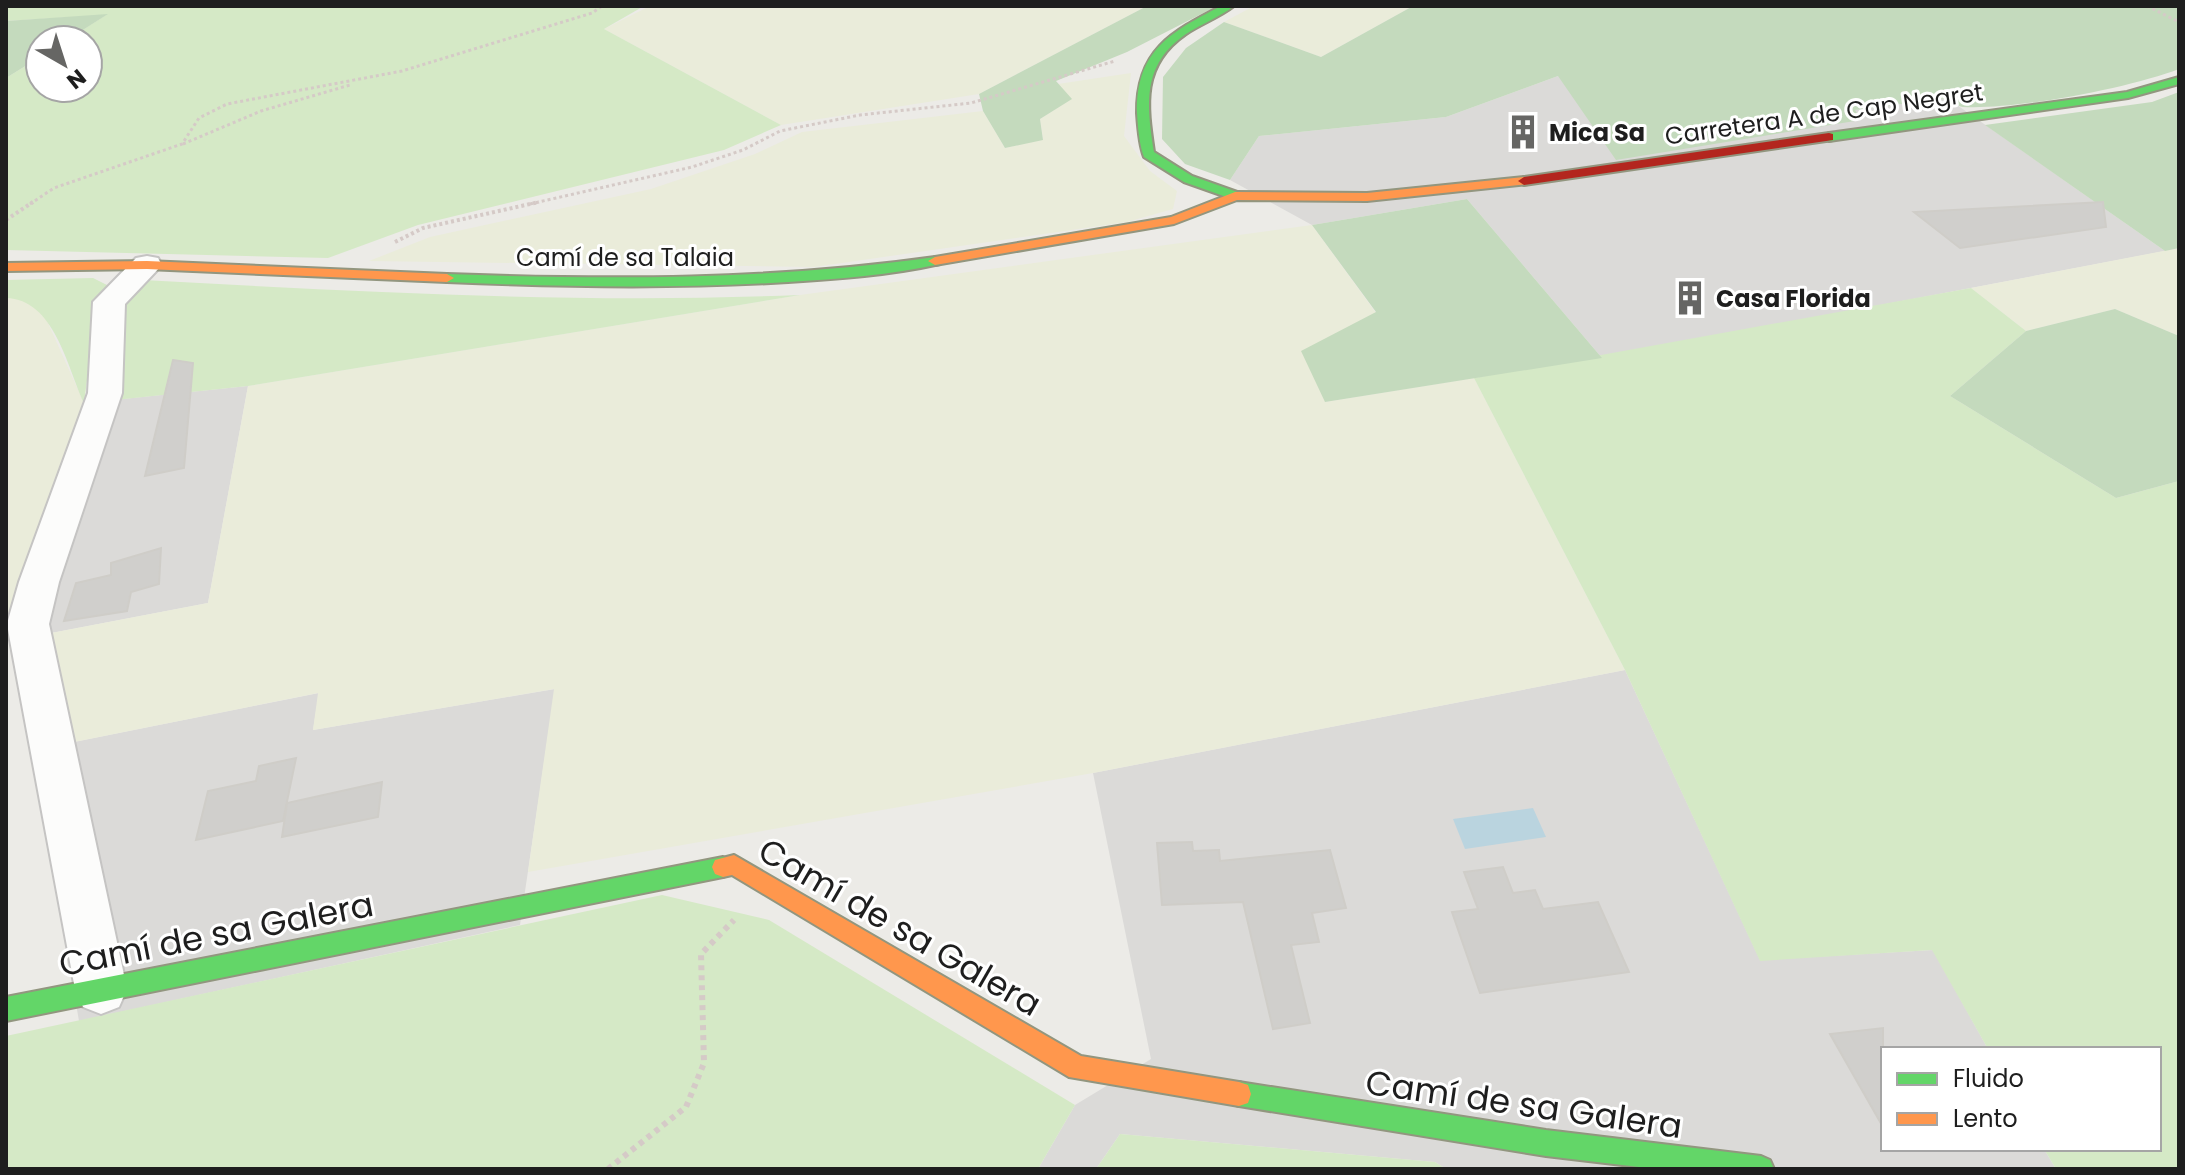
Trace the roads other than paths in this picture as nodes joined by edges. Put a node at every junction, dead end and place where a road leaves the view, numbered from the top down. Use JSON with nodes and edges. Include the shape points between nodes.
{"nodes":[{"id":1,"x":1229,"y":6,"type":"edge"},
{"id":2,"x":2179,"y":80,"type":"edge"},
{"id":3,"x":1235,"y":196,"type":"junction"},
{"id":4,"x":147,"y":265,"type":"junction"},
{"id":5,"x":6,"y":267,"type":"edge"},
{"id":6,"x":101,"y":989,"type":"junction"},
{"id":7,"x":6,"y":1009,"type":"edge"},
{"id":8,"x":1547,"y":1156,"type":"edge"},
{"id":9,"x":1761,"y":1169,"type":"edge"}],
"edges":[{"from":1,"to":3,"type":"street","via":[[1175,34],[1153,54],[1141,121],[1148,154],[1188,179]]},
{"from":2,"to":3,"type":"street","name":"Carretera A de Cap Negret","via":[[2128,95],[1467,189],[1367,197]]},
{"from":3,"to":4,"type":"street","name":"Camí de sa Talaia","via":[[1174,220],[862,273],[724,284],[597,284]]},
{"from":4,"to":5,"type":"street","name":"Camí de sa Talaia"},
{"from":4,"to":6,"type":"street","via":[[109,302],[105,393],[28,624]]},
{"from":6,"to":7,"type":"street","name":"Camí de sa Galera"},
{"from":6,"to":8,"type":"street","name":"Camí de sa Galera","via":[[734,865],[1078,1068]]},
{"from":8,"to":9,"type":"street","name":"Camí de sa Galera"}]}
